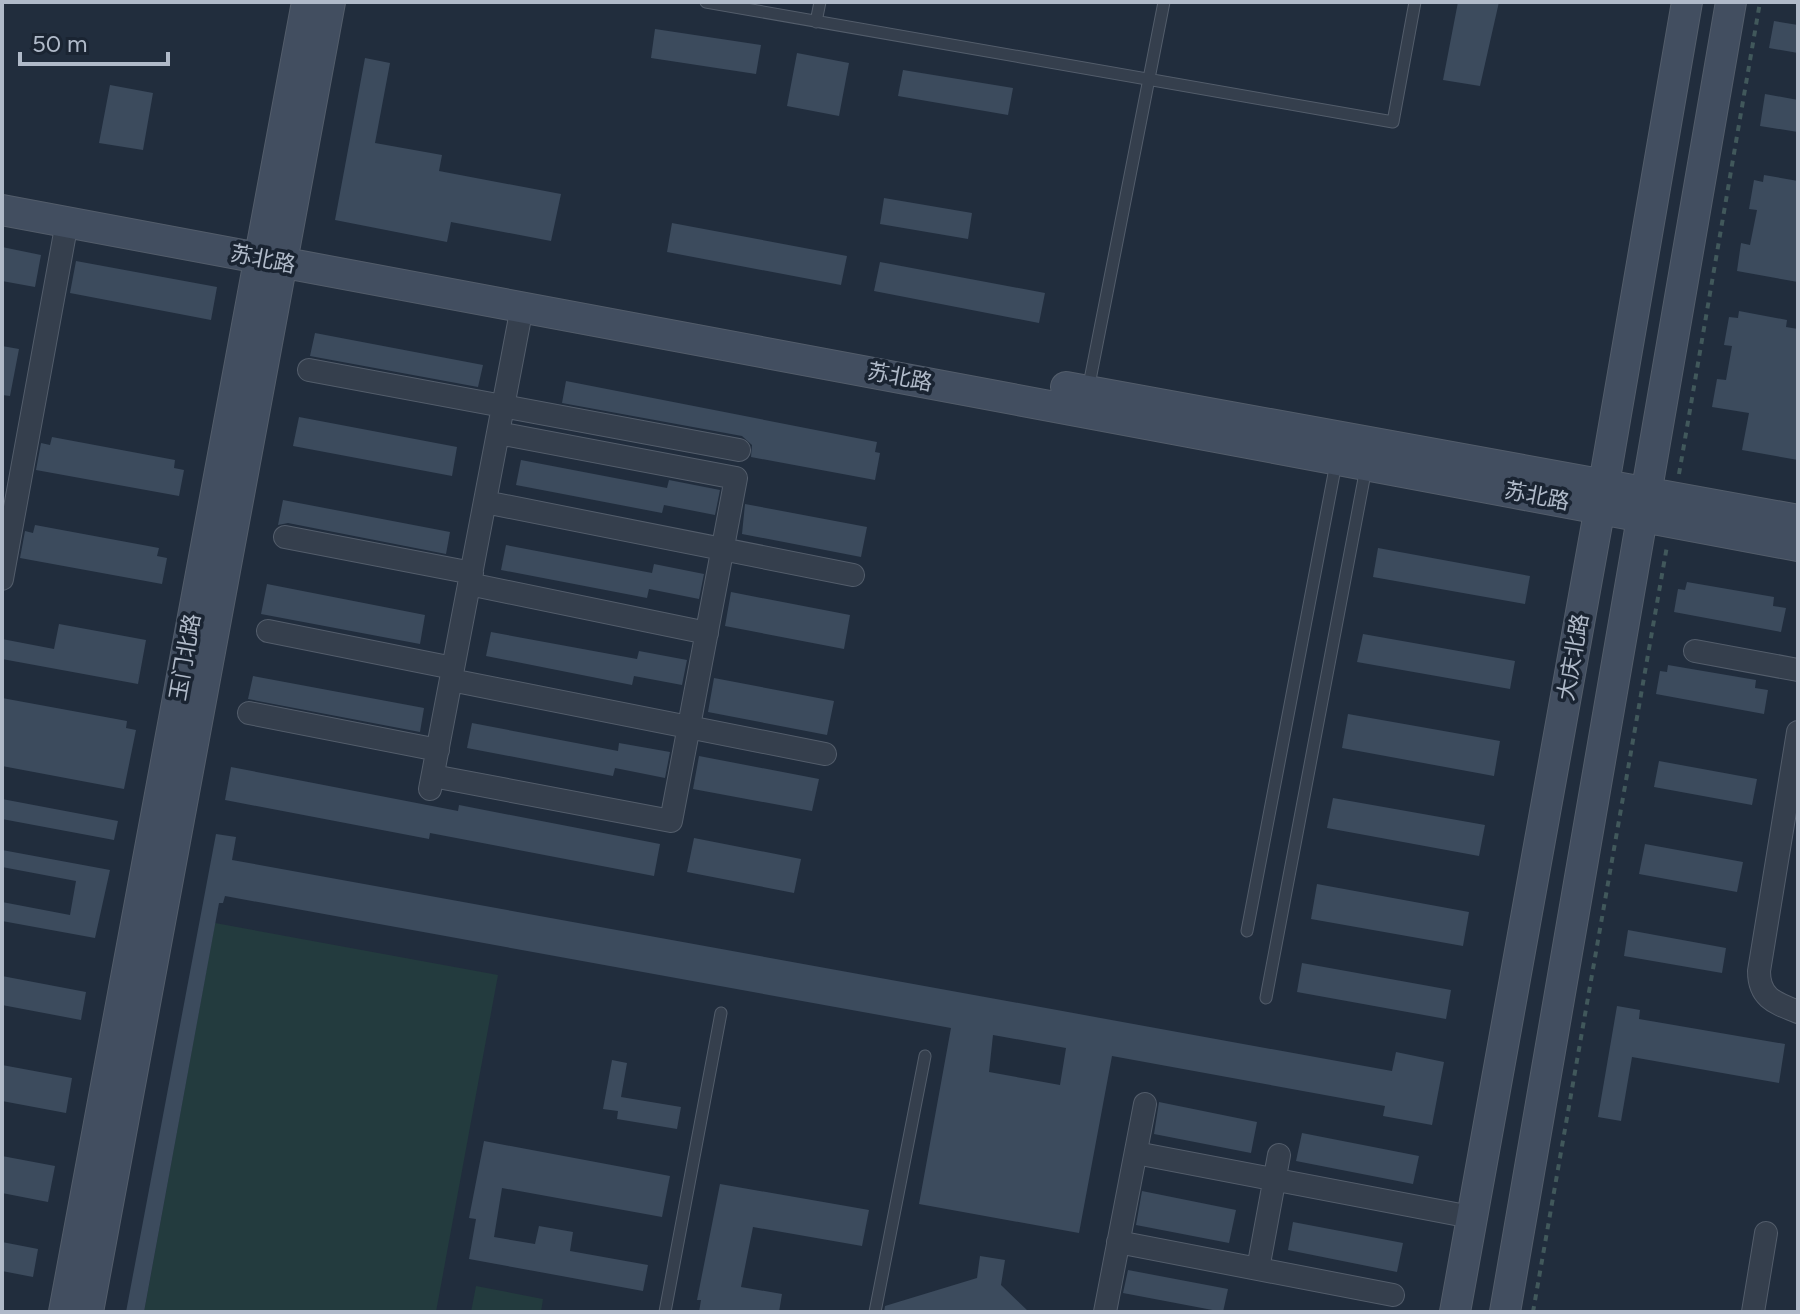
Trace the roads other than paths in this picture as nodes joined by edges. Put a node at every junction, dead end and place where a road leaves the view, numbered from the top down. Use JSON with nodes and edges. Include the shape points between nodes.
{"nodes":[{"id":1,"x":307,"y":2,"type":"edge"},
{"id":2,"x":330,"y":2,"type":"edge"},
{"id":3,"x":706,"y":2,"type":"edge"},
{"id":4,"x":820,"y":2,"type":"edge"},
{"id":5,"x":1164,"y":2,"type":"edge"},
{"id":6,"x":1415,"y":2,"type":"edge"},
{"id":7,"x":1687,"y":2,"type":"edge"},
{"id":8,"x":1731,"y":2,"type":"edge"},
{"id":9,"x":816,"y":22,"type":"junction"},
{"id":10,"x":1151,"y":80,"type":"junction"},
{"id":11,"x":2,"y":192,"type":"edge"},
{"id":12,"x":2,"y":210,"type":"edge"},
{"id":13,"x":67,"y":222,"type":"junction"},
{"id":14,"x":272,"y":251,"type":"junction"},
{"id":15,"x":522,"y":307,"type":"junction"},
{"id":16,"x":309,"y":370,"type":"dead end"},
{"id":17,"x":1088,"y":391,"type":"junction"},
{"id":18,"x":503,"y":405,"type":"junction"},
{"id":19,"x":498,"y":433,"type":"junction"},
{"id":20,"x":739,"y":450,"type":"dead end"},
{"id":21,"x":1336,"y":458,"type":"junction"},
{"id":22,"x":1367,"y":464,"type":"junction"},
{"id":23,"x":1602,"y":495,"type":"junction"},
{"id":24,"x":485,"y":502,"type":"junction"},
{"id":25,"x":1660,"y":507,"type":"junction"},
{"id":26,"x":1798,"y":520,"type":"edge"},
{"id":27,"x":285,"y":537,"type":"dead end"},
{"id":28,"x":1798,"y":546,"type":"edge"},
{"id":29,"x":723,"y":548,"type":"junction"},
{"id":30,"x":853,"y":575,"type":"dead end"},
{"id":31,"x":2,"y":579,"type":"edge"},
{"id":32,"x":470,"y":579,"type":"junction"},
{"id":33,"x":268,"y":631,"type":"dead end"},
{"id":34,"x":707,"y":633,"type":"junction"},
{"id":35,"x":1695,"y":651,"type":"dead end"},
{"id":36,"x":1798,"y":670,"type":"edge"},
{"id":37,"x":452,"y":674,"type":"junction"},
{"id":38,"x":249,"y":713,"type":"dead end"},
{"id":39,"x":689,"y":727,"type":"junction"},
{"id":40,"x":1797,"y":739,"type":"edge"},
{"id":41,"x":438,"y":750,"type":"junction"},
{"id":42,"x":825,"y":754,"type":"dead end"},
{"id":43,"x":1247,"y":931,"type":"dead end"},
{"id":44,"x":1266,"y":998,"type":"dead end"},
{"id":45,"x":1798,"y":1012,"type":"edge"},
{"id":46,"x":721,"y":1013,"type":"dead end"},
{"id":47,"x":925,"y":1056,"type":"dead end"},
{"id":48,"x":1145,"y":1104,"type":"dead end"},
{"id":49,"x":1136,"y":1153,"type":"junction"},
{"id":50,"x":1279,"y":1155,"type":"dead end"},
{"id":51,"x":1275,"y":1179,"type":"junction"},
{"id":52,"x":1471,"y":1217,"type":"junction"},
{"id":53,"x":1766,"y":1233,"type":"dead end"},
{"id":54,"x":1118,"y":1242,"type":"junction"},
{"id":55,"x":1258,"y":1269,"type":"junction"},
{"id":56,"x":1393,"y":1295,"type":"dead end"},
{"id":57,"x":64,"y":1312,"type":"edge"},
{"id":58,"x":88,"y":1312,"type":"edge"},
{"id":59,"x":665,"y":1312,"type":"edge"},
{"id":60,"x":875,"y":1312,"type":"edge"},
{"id":61,"x":1105,"y":1312,"type":"edge"},
{"id":62,"x":1455,"y":1312,"type":"edge"},
{"id":63,"x":1505,"y":1312,"type":"edge"},
{"id":64,"x":1753,"y":1312,"type":"edge"}],
"edges":[{"from":1,"to":14,"type":"street","name":"玉门北路"},
{"from":2,"to":14,"type":"street","name":"玉门北路"},
{"from":3,"to":9,"type":"lane"},
{"from":4,"to":9,"type":"lane"},
{"from":5,"to":10,"type":"lane"},
{"from":6,"to":10,"type":"lane","via":[[1393,122]]},
{"from":7,"to":23,"type":"street","name":"大庆北路"},
{"from":8,"to":25,"type":"street","name":"大庆北路"},
{"from":9,"to":10,"type":"lane"},
{"from":10,"to":17,"type":"lane"},
{"from":11,"to":14,"type":"street","name":"苏北路"},
{"from":12,"to":13,"type":"street","name":"苏北路"},
{"from":13,"to":14,"type":"street","name":"苏北路"},
{"from":13,"to":31,"type":"street"},
{"from":14,"to":15,"type":"street","name":"苏北路"},
{"from":14,"to":17,"type":"street","name":"苏北路"},
{"from":14,"to":57,"type":"street","name":"玉门北路"},
{"from":14,"to":58,"type":"street","name":"玉门北路"},
{"from":15,"to":18,"type":"street"},
{"from":15,"to":21,"type":"street","name":"苏北路"},
{"from":16,"to":18,"type":"street"},
{"from":17,"to":23,"type":"street","name":"苏北路"},
{"from":18,"to":19,"type":"street"},
{"from":18,"to":20,"type":"street"},
{"from":19,"to":24,"type":"street"},
{"from":19,"to":29,"type":"street","via":[[736,478]]},
{"from":21,"to":22,"type":"street","name":"苏北路"},
{"from":21,"to":43,"type":"lane"},
{"from":22,"to":23,"type":"street","name":"苏北路"},
{"from":22,"to":44,"type":"lane"},
{"from":23,"to":25,"type":"street","name":"苏北路"},
{"from":23,"to":52,"type":"street","name":"大庆北路"},
{"from":24,"to":29,"type":"street"},
{"from":24,"to":32,"type":"street"},
{"from":25,"to":26,"type":"street","name":"苏北路"},
{"from":25,"to":28,"type":"street","name":"苏北路"},
{"from":25,"to":63,"type":"street","name":"大庆北路"},
{"from":27,"to":32,"type":"street"},
{"from":29,"to":30,"type":"street"},
{"from":29,"to":34,"type":"street"},
{"from":32,"to":34,"type":"street"},
{"from":32,"to":37,"type":"street"},
{"from":33,"to":37,"type":"street"},
{"from":34,"to":39,"type":"street"},
{"from":35,"to":36,"type":"street"},
{"from":37,"to":39,"type":"street"},
{"from":37,"to":41,"type":"street"},
{"from":38,"to":41,"type":"street"},
{"from":39,"to":41,"type":"street","via":[[671,821],[431,784]]},
{"from":39,"to":42,"type":"street"},
{"from":40,"to":45,"type":"street","via":[[1759,986],[1775,1004]]},
{"from":46,"to":59,"type":"lane"},
{"from":47,"to":60,"type":"lane"},
{"from":48,"to":49,"type":"street"},
{"from":49,"to":51,"type":"street"},
{"from":49,"to":54,"type":"street"},
{"from":50,"to":51,"type":"street"},
{"from":51,"to":52,"type":"street"},
{"from":51,"to":55,"type":"street"},
{"from":52,"to":62,"type":"street","name":"大庆北路"},
{"from":53,"to":64,"type":"street"},
{"from":54,"to":55,"type":"street"},
{"from":54,"to":61,"type":"street"},
{"from":55,"to":56,"type":"street"}]}
